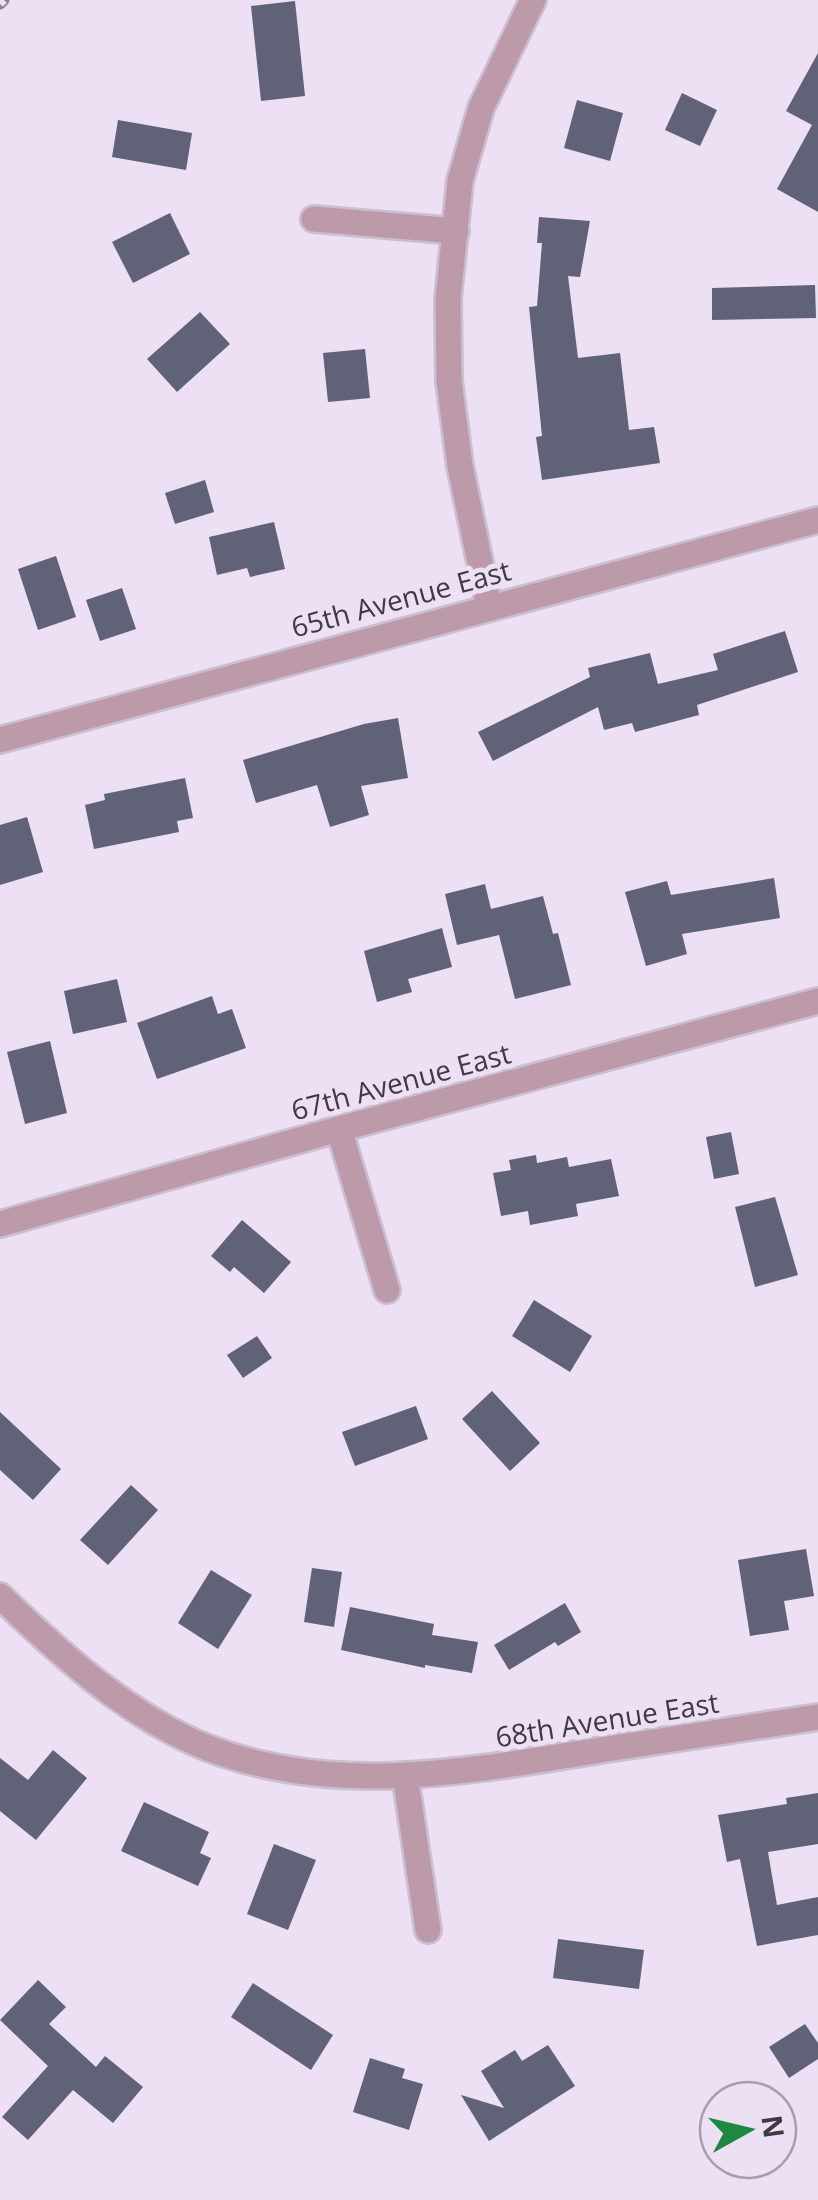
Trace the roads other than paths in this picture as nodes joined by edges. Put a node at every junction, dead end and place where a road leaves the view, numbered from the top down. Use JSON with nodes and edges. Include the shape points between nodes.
{"nodes":[{"id":1,"x":533,"y":0,"type":"edge"},
{"id":2,"x":314,"y":219,"type":"dead end"},
{"id":3,"x":456,"y":231,"type":"junction"},
{"id":4,"x":818,"y":520,"type":"edge"},
{"id":5,"x":489,"y":606,"type":"junction"},
{"id":6,"x":0,"y":740,"type":"edge"},
{"id":7,"x":818,"y":1002,"type":"edge"},
{"id":8,"x":339,"y":1129,"type":"junction"},
{"id":9,"x":0,"y":1224,"type":"edge"},
{"id":10,"x":388,"y":1290,"type":"dead end"},
{"id":11,"x":0,"y":1596,"type":"edge"},
{"id":12,"x":818,"y":1717,"type":"edge"},
{"id":13,"x":405,"y":1775,"type":"junction"},
{"id":14,"x":428,"y":1930,"type":"dead end"}],
"edges":[{"from":1,"to":3,"type":"street","via":[[481,108],[460,181]]},
{"from":2,"to":3,"type":"street"},
{"from":3,"to":5,"type":"street","via":[[449,381]]},
{"from":4,"to":5,"type":"street","name":"65th Avenue East"},
{"from":5,"to":6,"type":"street","name":"65th Avenue East"},
{"from":7,"to":8,"type":"street","name":"67th Avenue East"},
{"from":8,"to":9,"type":"street","name":"67th Avenue East"},
{"from":8,"to":10,"type":"street"},
{"from":11,"to":13,"type":"street","name":"68th Avenue East","via":[[125,1701],[210,1748],[309,1773]]},
{"from":12,"to":13,"type":"street","name":"68th Avenue East","via":[[466,1772]]},
{"from":13,"to":14,"type":"street"}]}
